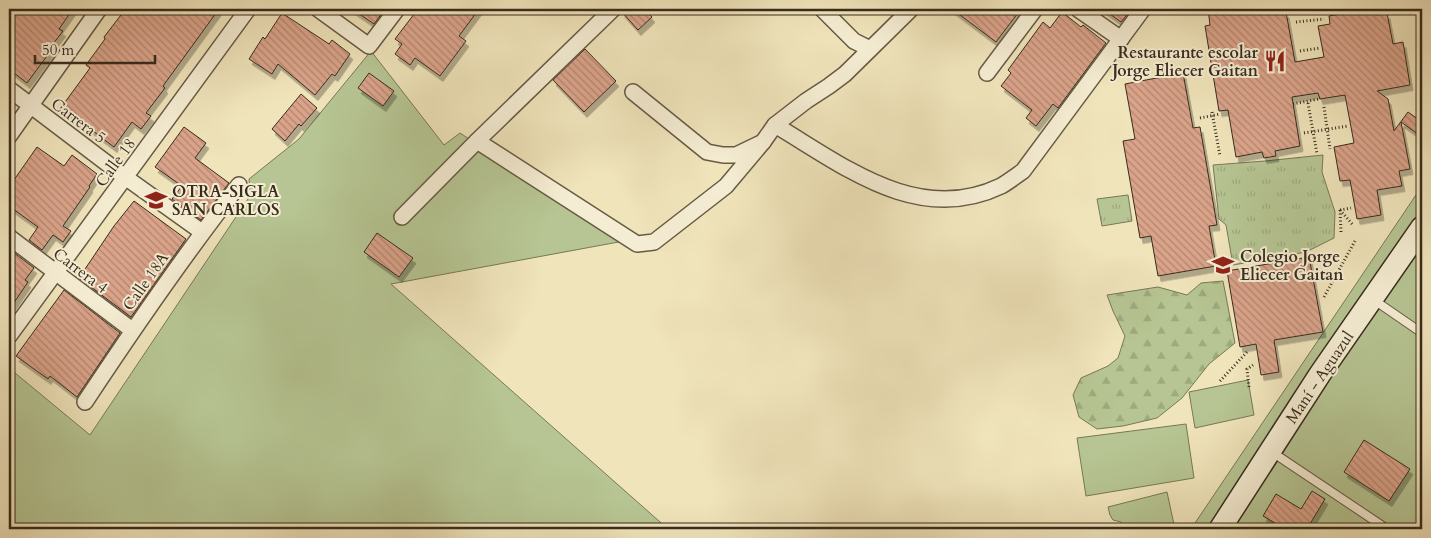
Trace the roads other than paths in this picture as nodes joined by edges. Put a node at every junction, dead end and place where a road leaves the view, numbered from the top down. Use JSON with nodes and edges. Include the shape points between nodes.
{"nodes":[{"id":1,"x":99,"y":9,"type":"edge"},
{"id":2,"x":248,"y":9,"type":"edge"},
{"id":3,"x":318,"y":9,"type":"edge"},
{"id":4,"x":397,"y":9,"type":"edge"},
{"id":5,"x":613,"y":9,"type":"edge"},
{"id":6,"x":822,"y":9,"type":"edge"},
{"id":7,"x":911,"y":9,"type":"edge"},
{"id":8,"x":1035,"y":9,"type":"edge"},
{"id":9,"x":1078,"y":9,"type":"edge"},
{"id":10,"x":1143,"y":9,"type":"edge"},
{"id":11,"x":1121,"y":39,"type":"junction"},
{"id":12,"x":870,"y":49,"type":"junction"},
{"id":13,"x":987,"y":74,"type":"dead end"},
{"id":14,"x":9,"y":89,"type":"edge"},
{"id":15,"x":633,"y":92,"type":"dead end"},
{"id":16,"x":30,"y":106,"type":"junction"},
{"id":17,"x":775,"y":125,"type":"junction"},
{"id":18,"x":9,"y":136,"type":"edge"},
{"id":19,"x":477,"y":141,"type":"junction"},
{"id":20,"x":763,"y":142,"type":"junction"},
{"id":21,"x":126,"y":177,"type":"junction"},
{"id":22,"x":239,"y":184,"type":"dead end"},
{"id":23,"x":402,"y":217,"type":"dead end"},
{"id":24,"x":1422,"y":227,"type":"edge"},
{"id":25,"x":202,"y":232,"type":"junction"},
{"id":26,"x":9,"y":237,"type":"edge"},
{"id":27,"x":56,"y":272,"type":"junction"},
{"id":28,"x":1372,"y":299,"type":"junction"},
{"id":29,"x":132,"y":330,"type":"junction"},
{"id":30,"x":1422,"y":333,"type":"edge"},
{"id":31,"x":9,"y":336,"type":"edge"},
{"id":32,"x":85,"y":402,"type":"dead end"},
{"id":33,"x":1271,"y":451,"type":"junction"},
{"id":34,"x":1220,"y":529,"type":"edge"},
{"id":35,"x":1387,"y":529,"type":"edge"}],
"edges":[{"from":1,"to":16,"type":"street"},
{"from":2,"to":21,"type":"street","name":"Calle 18"},
{"from":3,"to":4,"type":"street","via":[[369,46]]},
{"from":5,"to":19,"type":"street"},
{"from":6,"to":12,"type":"street","via":[[854,42]]},
{"from":7,"to":12,"type":"street"},
{"from":8,"to":13,"type":"street"},
{"from":9,"to":11,"type":"street"},
{"from":10,"to":11,"type":"street"},
{"from":11,"to":17,"type":"street","via":[[1023,171],[1002,186],[976,196],[948,201],[924,199],[875,184]]},
{"from":12,"to":17,"type":"street","via":[[830,86]]},
{"from":14,"to":16,"type":"street","name":"Carrera 5"},
{"from":15,"to":20,"type":"street","via":[[707,152],[736,155]]},
{"from":16,"to":18,"type":"street"},
{"from":16,"to":21,"type":"street","name":"Carrera 5"},
{"from":17,"to":20,"type":"street"},
{"from":19,"to":20,"type":"street","via":[[637,244],[654,242],[726,186]]},
{"from":19,"to":23,"type":"street"},
{"from":21,"to":25,"type":"street","name":"Carrera 5"},
{"from":21,"to":27,"type":"street","name":"Calle 18"},
{"from":22,"to":25,"type":"street","name":"Calle 18A"},
{"from":24,"to":28,"type":"street","name":"Maní - Aguazul"},
{"from":25,"to":29,"type":"street","name":"Calle 18A"},
{"from":26,"to":27,"type":"street","name":"Carrera 4"},
{"from":27,"to":29,"type":"street","name":"Carrera 4"},
{"from":27,"to":31,"type":"street","name":"Calle 18"},
{"from":28,"to":30,"type":"lane"},
{"from":28,"to":33,"type":"street","name":"Maní - Aguazul"},
{"from":29,"to":32,"type":"street","name":"Calle 18A"},
{"from":33,"to":34,"type":"street","name":"Maní - Aguazul"},
{"from":33,"to":35,"type":"lane"}]}
